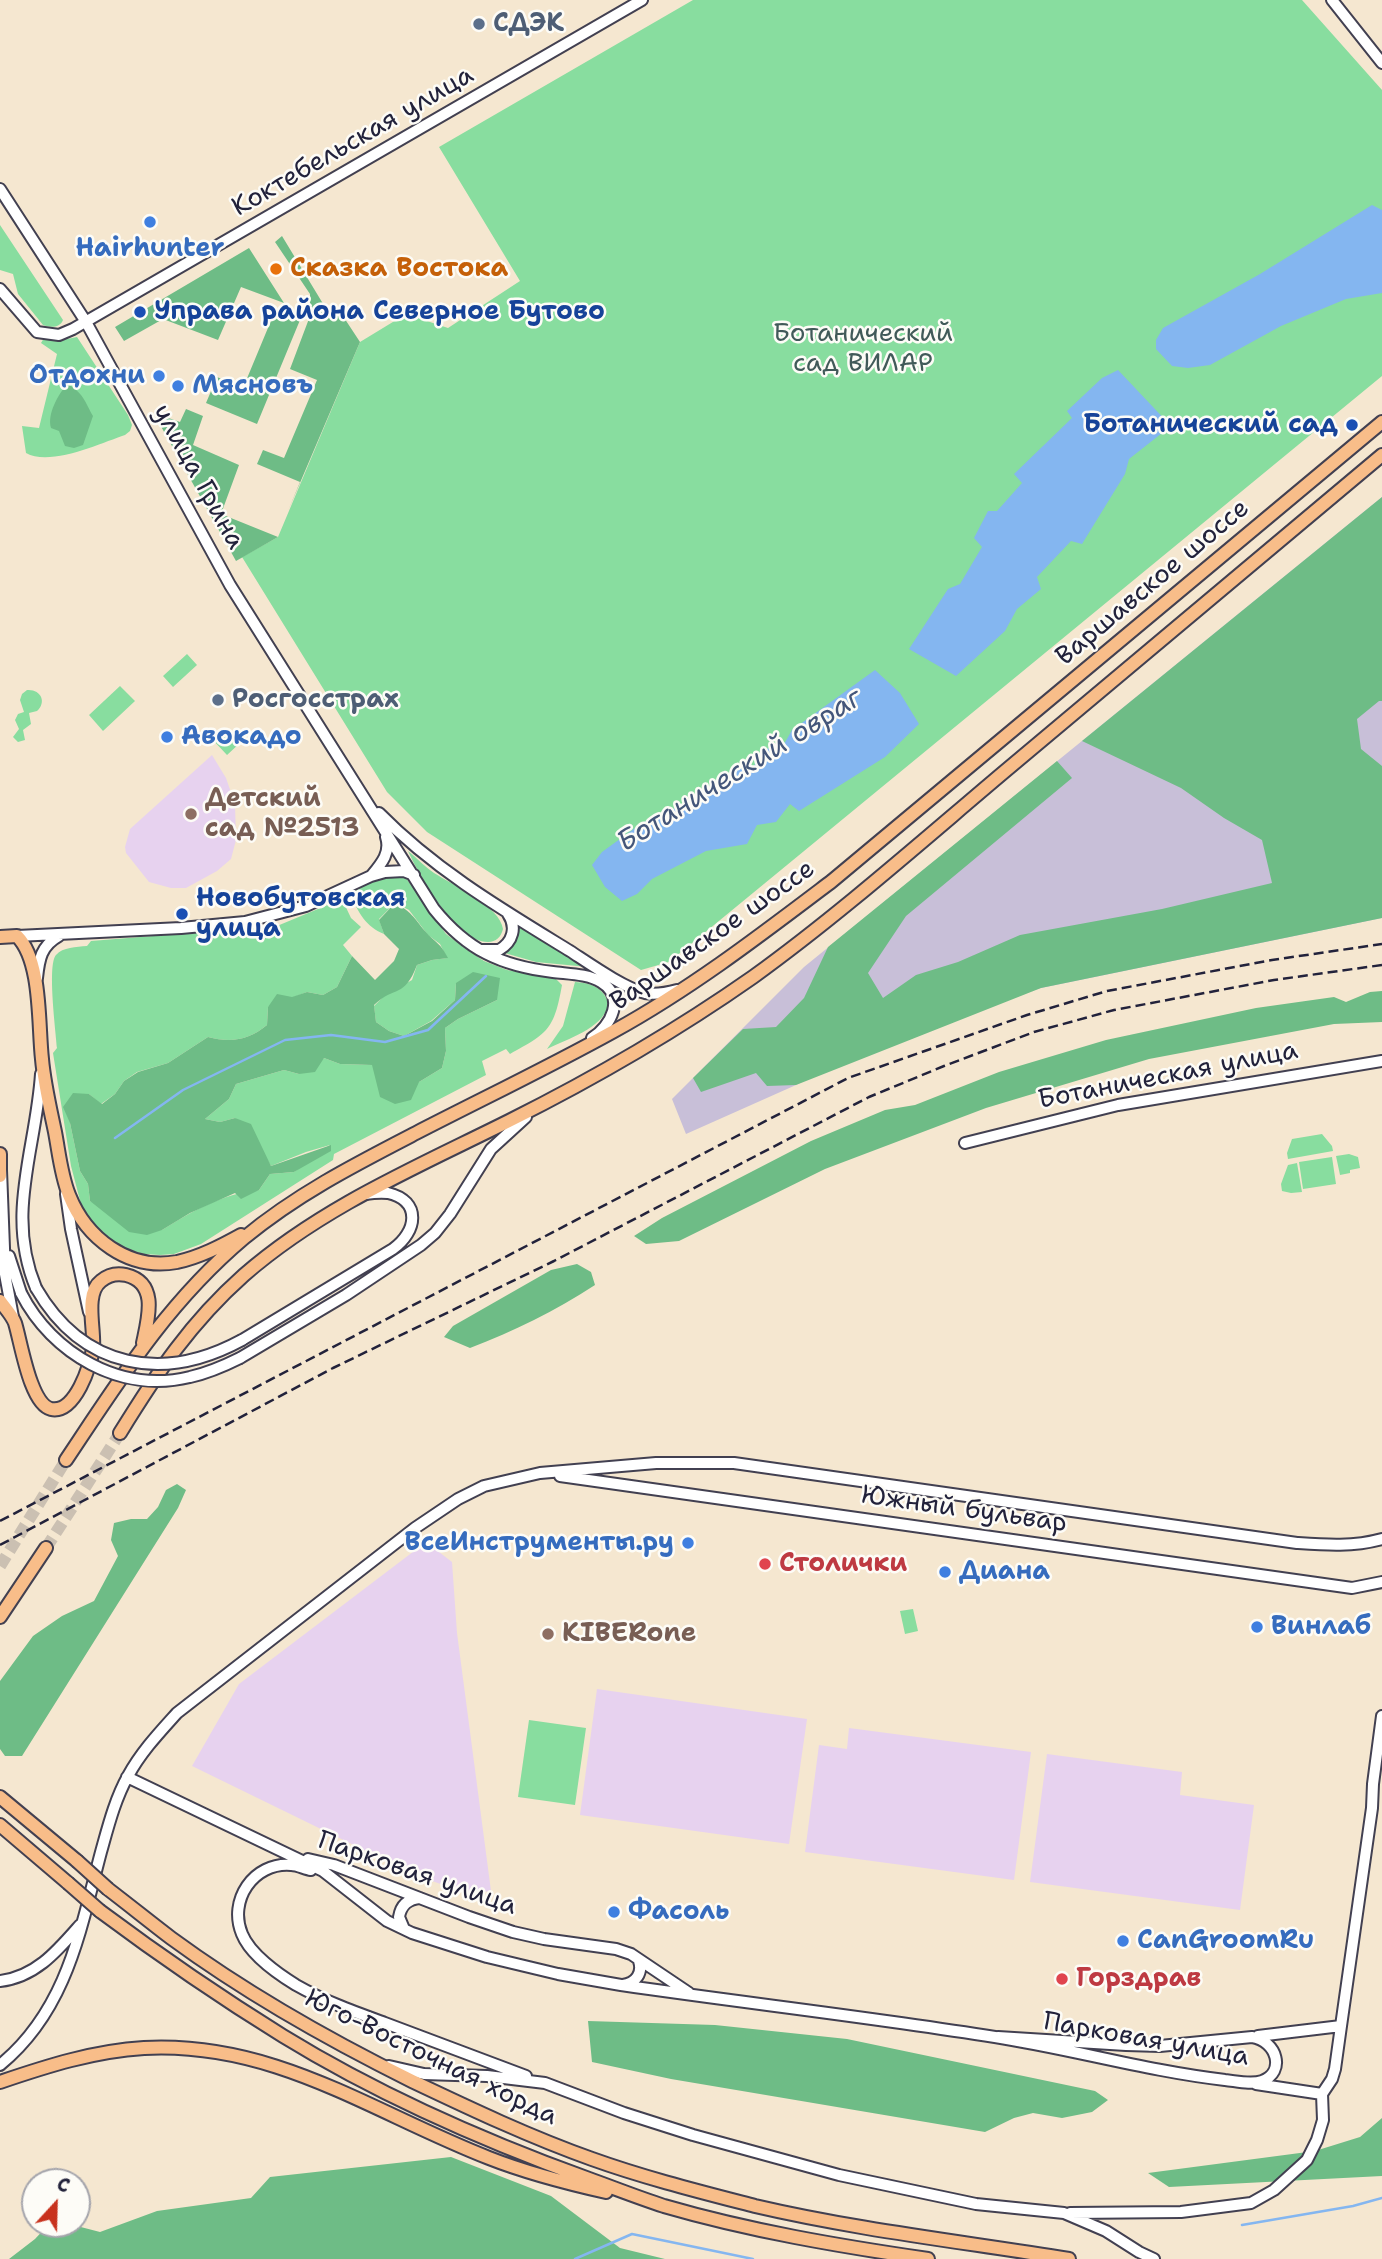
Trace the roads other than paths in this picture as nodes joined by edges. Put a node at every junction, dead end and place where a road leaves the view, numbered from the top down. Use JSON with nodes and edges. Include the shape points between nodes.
{"nodes":[{"id":1,"x":642,"y":0,"type":"edge"},
{"id":2,"x":1332,"y":0,"type":"edge"},
{"id":3,"x":1382,"y":63,"type":"edge"},
{"id":4,"x":0,"y":189,"type":"edge"},
{"id":5,"x":0,"y":289,"type":"edge"},
{"id":6,"x":86,"y":322,"type":"junction"},
{"id":7,"x":1382,"y":422,"type":"edge"},
{"id":8,"x":1382,"y":455,"type":"edge"},
{"id":9,"x":390,"y":831,"type":"junction"},
{"id":10,"x":400,"y":854,"type":"junction"},
{"id":11,"x":385,"y":872,"type":"junction"},
{"id":12,"x":414,"y":875,"type":"junction"},
{"id":13,"x":371,"y":876,"type":"junction"},
{"id":14,"x":505,"y":911,"type":"junction"},
{"id":15,"x":62,"y":935,"type":"junction"},
{"id":16,"x":17,"y":936,"type":"junction"},
{"id":17,"x":0,"y":937,"type":"edge"},
{"id":18,"x":470,"y":945,"type":"junction"},
{"id":19,"x":704,"y":976,"type":"junction"},
{"id":20,"x":36,"y":985,"type":"junction"},
{"id":21,"x":42,"y":1059,"type":"junction"},
{"id":22,"x":1382,"y":1060,"type":"edge"},
{"id":23,"x":556,"y":1062,"type":"junction"},
{"id":24,"x":545,"y":1102,"type":"junction"},
{"id":25,"x":965,"y":1143,"type":"dead end"},
{"id":26,"x":0,"y":1154,"type":"edge"},
{"id":27,"x":1,"y":1173,"type":"edge"},
{"id":28,"x":64,"y":1180,"type":"junction"},
{"id":29,"x":362,"y":1194,"type":"junction"},
{"id":30,"x":265,"y":1222,"type":"junction"},
{"id":31,"x":3,"y":1226,"type":"junction"},
{"id":32,"x":0,"y":1301,"type":"edge"},
{"id":33,"x":14,"y":1320,"type":"junction"},
{"id":34,"x":91,"y":1322,"type":"junction"},
{"id":35,"x":142,"y":1347,"type":"junction"},
{"id":36,"x":120,"y":1433,"type":"tunnel mouth"},
{"id":37,"x":66,"y":1460,"type":"tunnel mouth"},
{"id":38,"x":540,"y":1474,"type":"junction"},
{"id":39,"x":1382,"y":1539,"type":"edge"},
{"id":40,"x":46,"y":1548,"type":"tunnel mouth"},
{"id":41,"x":1382,"y":1582,"type":"edge"},
{"id":42,"x":0,"y":1616,"type":"edge"},
{"id":43,"x":1382,"y":1716,"type":"edge"},
{"id":44,"x":127,"y":1777,"type":"junction"},
{"id":45,"x":0,"y":1797,"type":"edge"},
{"id":46,"x":0,"y":1825,"type":"edge"},
{"id":47,"x":292,"y":1855,"type":"junction"},
{"id":48,"x":328,"y":1875,"type":"junction"},
{"id":49,"x":420,"y":1898,"type":"junction"},
{"id":50,"x":82,"y":1923,"type":"junction"},
{"id":51,"x":404,"y":1929,"type":"junction"},
{"id":52,"x":639,"y":1961,"type":"junction"},
{"id":53,"x":0,"y":1981,"type":"edge"},
{"id":54,"x":621,"y":1985,"type":"junction"},
{"id":55,"x":691,"y":1995,"type":"junction"},
{"id":56,"x":1341,"y":2026,"type":"junction"},
{"id":57,"x":998,"y":2037,"type":"junction"},
{"id":58,"x":1252,"y":2037,"type":"junction"},
{"id":59,"x":365,"y":2058,"type":"junction"},
{"id":60,"x":0,"y":2065,"type":"edge"},
{"id":61,"x":0,"y":2082,"type":"edge"},
{"id":62,"x":545,"y":2083,"type":"junction"},
{"id":63,"x":1248,"y":2083,"type":"junction"},
{"id":64,"x":1322,"y":2094,"type":"junction"},
{"id":65,"x":662,"y":2205,"type":"junction"},
{"id":66,"x":1064,"y":2213,"type":"junction"},
{"id":67,"x":928,"y":2259,"type":"edge"},
{"id":68,"x":1069,"y":2259,"type":"edge"},
{"id":69,"x":1154,"y":2259,"type":"edge"}],
"edges":[{"from":1,"to":6,"type":"street","name":"Коктебельская улица"},
{"from":2,"to":3,"type":"street"},
{"from":4,"to":6,"type":"street","name":"улица Грина"},
{"from":5,"to":6,"type":"street","name":"Коктебельская улица","via":[[37,332],[59,335]]},
{"from":6,"to":9,"type":"street","name":"улица Грина","via":[[230,584],[356,788]]},
{"from":7,"to":19,"type":"main road","name":"Варшавское шоссе","via":[[832,881]]},
{"from":8,"to":24,"type":"main road","name":"Варшавское шоссе","via":[[812,933],[723,998]]},
{"from":9,"to":10,"type":"street","name":"улица Грина"},
{"from":9,"to":13,"type":"street","via":[[386,855]]},
{"from":9,"to":14,"type":"street","name":"улица Грина"},
{"from":10,"to":11,"type":"street"},
{"from":10,"to":12,"type":"street","name":"улица Грина"},
{"from":11,"to":12,"type":"street"},
{"from":11,"to":13,"type":"street"},
{"from":12,"to":18,"type":"street","name":"улица Грина","via":[[445,923]]},
{"from":13,"to":15,"type":"street","via":[[306,906],[260,920]]},
{"from":14,"to":18,"type":"street","via":[[513,924],[505,947],[487,952]]},
{"from":14,"to":19,"type":"street","name":"улица Грина","via":[[638,991],[664,993]]},
{"from":15,"to":16,"type":"street"},
{"from":15,"to":20,"type":"street","via":[[41,953]]},
{"from":16,"to":17,"type":"main road"},
{"from":16,"to":20,"type":"main road","via":[[29,953]]},
{"from":18,"to":23,"type":"street","name":"улица Грина","via":[[515,966],[590,978],[607,986],[614,1006],[608,1025]]},
{"from":19,"to":23,"type":"main road","name":"Варшавское шоссе"},
{"from":20,"to":21,"type":"main road"},
{"from":21,"to":28,"type":"main road"},
{"from":21,"to":29,"type":"street","bridge":true,"via":[[21,1219],[24,1255],[51,1312],[96,1349],[131,1361],[159,1364],[206,1357],[242,1340],[406,1238],[412,1217],[404,1202],[388,1194]]},
{"from":22,"to":25,"type":"street","name":"Ботаническая улица","via":[[1118,1105]]},
{"from":23,"to":30,"type":"main road","name":"Варшавское шоссе","via":[[340,1172]]},
{"from":24,"to":29,"type":"main road","name":"Варшавское шоссе"},
{"from":24,"to":31,"type":"street","bridge":true,"via":[[491,1149],[450,1214],[421,1245],[337,1301],[209,1373],[142,1380],[113,1374],[62,1345],[38,1321],[21,1293]]},
{"from":26,"to":27,"type":"main road"},
{"from":27,"to":31,"type":"street"},
{"from":28,"to":30,"type":"main road","via":[[74,1208],[91,1232],[112,1249],[143,1261],[163,1263],[193,1257]]},
{"from":28,"to":34,"type":"street"},
{"from":29,"to":36,"type":"main road","name":"Варшавское шоссе","via":[[304,1228],[222,1296],[159,1369]]},
{"from":30,"to":35,"type":"main road","name":"Варшавское шоссе","via":[[197,1283]]},
{"from":31,"to":33,"type":"street","via":[[5,1275]]},
{"from":32,"to":33,"type":"main road"},
{"from":33,"to":34,"type":"main road","via":[[36,1395],[44,1406],[56,1409],[69,1403],[88,1368]]},
{"from":34,"to":35,"type":"main road","via":[[93,1293],[100,1281],[120,1274],[134,1278],[149,1296]]},
{"from":35,"to":37,"type":"main road","name":"Варшавское шоссе"},
{"from":38,"to":39,"type":"street","name":"Южный бульвар","via":[[656,1463],[734,1464],[1297,1543],[1338,1546]]},
{"from":38,"to":41,"type":"street","name":"Южный бульвар","via":[[1352,1587]]},
{"from":38,"to":44,"type":"street","name":"Южный бульвар","via":[[484,1486],[415,1528],[177,1713]]},
{"from":40,"to":42,"type":"main road"},
{"from":43,"to":56,"type":"street"},
{"from":44,"to":47,"type":"street"},
{"from":44,"to":50,"type":"street","name":"Южный бульвар","via":[[109,1823]]},
{"from":45,"to":59,"type":"main road","name":"Юго-Восточная хорда","bridge":true,"via":[[171,1938]]},
{"from":46,"to":65,"type":"main road","name":"Юго-Восточная хорда","bridge":true,"via":[[100,1911],[284,2037],[495,2143]]},
{"from":47,"to":48,"type":"street","name":"Парковая улица"},
{"from":47,"to":49,"type":"street","name":"Парковая улица"},
{"from":48,"to":51,"type":"street","name":"Парковая улица"},
{"from":48,"to":62,"type":"street","via":[[292,1865],[277,1866],[248,1882],[238,1909],[243,1936],[252,1951],[295,1984],[329,2001]]},
{"from":49,"to":51,"type":"street","via":[[402,1907],[399,1917]]},
{"from":49,"to":52,"type":"street","name":"Парковая улица","via":[[513,1932],[616,1949]]},
{"from":50,"to":53,"type":"street","via":[[48,1960],[31,1972]]},
{"from":50,"to":60,"type":"street","name":"Южный бульвар","via":[[68,1970],[43,2020]]},
{"from":51,"to":54,"type":"street","name":"Парковая улица","via":[[487,1957]]},
{"from":52,"to":54,"type":"street","via":[[634,1981]]},
{"from":52,"to":55,"type":"street","name":"Парковая улица"},
{"from":54,"to":55,"type":"street","name":"Парковая улица"},
{"from":55,"to":57,"type":"street","name":"Парковая улица"},
{"from":56,"to":58,"type":"street"},
{"from":56,"to":64,"type":"street","via":[[1335,2069]]},
{"from":57,"to":58,"type":"street","name":"Парковая улица","via":[[1160,2046]]},
{"from":57,"to":63,"type":"street","name":"Парковая улица"},
{"from":58,"to":63,"type":"street","name":"Парковая улица","via":[[1268,2043],[1275,2066],[1270,2076]]},
{"from":59,"to":62,"type":"street","via":[[424,2074]]},
{"from":59,"to":68,"type":"main road","name":"Юго-Восточная хорда","via":[[534,2137],[671,2183],[841,2224]]},
{"from":61,"to":65,"type":"main road","via":[[72,2059],[144,2048],[254,2059],[333,2087],[489,2158],[551,2179]]},
{"from":62,"to":66,"type":"street","via":[[693,2135],[839,2175],[976,2204]]},
{"from":63,"to":64,"type":"street"},
{"from":64,"to":66,"type":"street","via":[[1323,2120],[1307,2160],[1274,2190],[1251,2203],[1181,2212]]},
{"from":65,"to":67,"type":"main road","name":"Юго-Восточная хорда","via":[[836,2246]]},
{"from":66,"to":69,"type":"street"}]}
